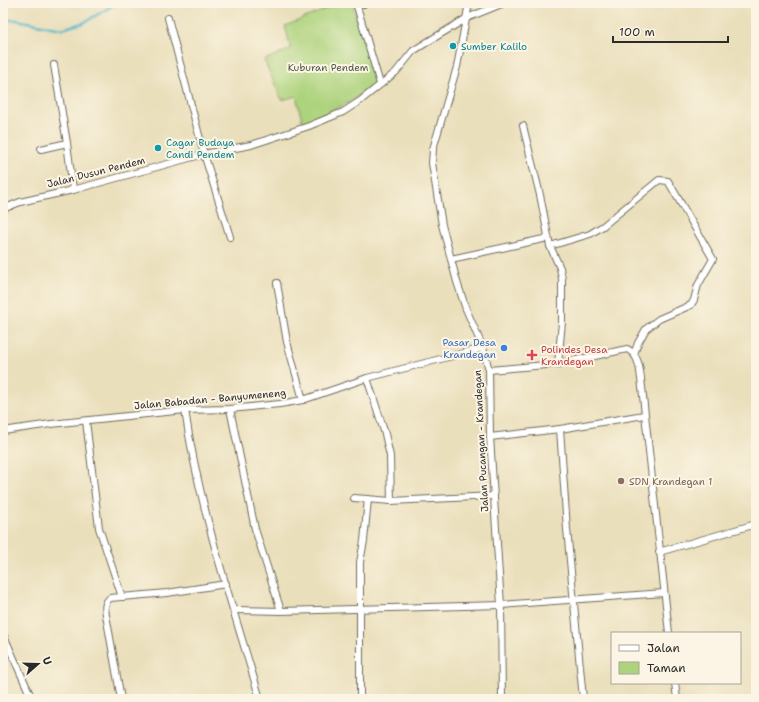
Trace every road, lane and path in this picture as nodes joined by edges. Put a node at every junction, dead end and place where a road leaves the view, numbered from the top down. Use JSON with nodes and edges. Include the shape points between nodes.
{"nodes":[{"id":1,"x":367,"y":3,"type":"edge"},
{"id":2,"x":469,"y":3,"type":"edge"},
{"id":3,"x":504,"y":3,"type":"edge"},
{"id":4,"x":356,"y":4,"type":"edge"},
{"id":5,"x":168,"y":18,"type":"dead end"},
{"id":6,"x":467,"y":18,"type":"junction"},
{"id":7,"x":54,"y":65,"type":"dead end"},
{"id":8,"x":380,"y":84,"type":"junction"},
{"id":9,"x":523,"y":126,"type":"dead end"},
{"id":10,"x":67,"y":143,"type":"junction"},
{"id":11,"x":41,"y":149,"type":"dead end"},
{"id":12,"x":204,"y":154,"type":"junction"},
{"id":13,"x":73,"y":190,"type":"junction"},
{"id":14,"x":3,"y":209,"type":"edge"},
{"id":15,"x":230,"y":237,"type":"dead end"},
{"id":16,"x":548,"y":238,"type":"junction"},
{"id":17,"x":550,"y":246,"type":"junction"},
{"id":18,"x":451,"y":259,"type":"junction"},
{"id":19,"x":277,"y":283,"type":"dead end"},
{"id":20,"x":483,"y":348,"type":"junction"},
{"id":21,"x":634,"y":354,"type":"junction"},
{"id":22,"x":558,"y":364,"type":"junction"},
{"id":23,"x":489,"y":370,"type":"junction"},
{"id":24,"x":367,"y":378,"type":"junction"},
{"id":25,"x":303,"y":400,"type":"junction"},
{"id":26,"x":230,"y":409,"type":"junction"},
{"id":27,"x":185,"y":410,"type":"junction"},
{"id":28,"x":644,"y":415,"type":"junction"},
{"id":29,"x":86,"y":421,"type":"junction"},
{"id":30,"x":560,"y":429,"type":"junction"},
{"id":31,"x":3,"y":432,"type":"edge"},
{"id":32,"x":490,"y":437,"type":"junction"},
{"id":33,"x":494,"y":496,"type":"junction"},
{"id":34,"x":354,"y":498,"type":"dead end"},
{"id":35,"x":368,"y":499,"type":"junction"},
{"id":36,"x":391,"y":502,"type":"junction"},
{"id":37,"x":756,"y":524,"type":"edge"},
{"id":38,"x":659,"y":552,"type":"junction"},
{"id":39,"x":226,"y":584,"type":"junction"},
{"id":40,"x":664,"y":592,"type":"junction"},
{"id":41,"x":122,"y":597,"type":"junction"},
{"id":42,"x":574,"y":599,"type":"junction"},
{"id":43,"x":501,"y":605,"type":"junction"},
{"id":44,"x":234,"y":610,"type":"junction"},
{"id":45,"x":360,"y":610,"type":"junction"},
{"id":46,"x":281,"y":611,"type":"junction"},
{"id":47,"x":669,"y":632,"type":"edge"},
{"id":48,"x":3,"y":634,"type":"edge"},
{"id":49,"x":675,"y":684,"type":"edge"},
{"id":50,"x":32,"y":699,"type":"edge"},
{"id":51,"x":121,"y":699,"type":"edge"},
{"id":52,"x":260,"y":699,"type":"edge"},
{"id":53,"x":360,"y":699,"type":"edge"},
{"id":54,"x":502,"y":699,"type":"edge"},
{"id":55,"x":583,"y":699,"type":"edge"},
{"id":56,"x":677,"y":699,"type":"edge"}],
"edges":[{"from":1,"to":4,"type":"street"},
{"from":2,"to":6,"type":"street","name":"Jalan Pucangan - Krandegan"},
{"from":3,"to":6,"type":"street","name":"Jalan Dusun Pendem"},
{"from":4,"to":8,"type":"street"},
{"from":5,"to":12,"type":"street"},
{"from":6,"to":8,"type":"street","name":"Jalan Dusun Pendem","via":[[413,51],[396,72]]},
{"from":6,"to":18,"type":"street","name":"Jalan Pucangan - Krandegan","via":[[457,67],[433,148],[432,164],[442,225]]},
{"from":7,"to":10,"type":"street"},
{"from":8,"to":12,"type":"street","name":"Jalan Dusun Pendem","via":[[342,112],[309,126],[252,145]]},
{"from":9,"to":16,"type":"street"},
{"from":10,"to":11,"type":"street"},
{"from":10,"to":13,"type":"street"},
{"from":12,"to":13,"type":"street","name":"Jalan Dusun Pendem"},
{"from":12,"to":15,"type":"street"},
{"from":13,"to":14,"type":"street","name":"Jalan Dusun Pendem","via":[[27,200]]},
{"from":16,"to":17,"type":"street"},
{"from":16,"to":18,"type":"street"},
{"from":17,"to":21,"type":"street","via":[[590,234],[659,180],[668,181],[713,259],[698,285],[691,305],[659,319],[646,329]]},
{"from":17,"to":22,"type":"street","via":[[562,279],[562,322]]},
{"from":18,"to":20,"type":"street","name":"Jalan Pucangan - Krandegan","via":[[466,309]]},
{"from":19,"to":25,"type":"street","via":[[286,342]]},
{"from":20,"to":23,"type":"street","name":"Jalan Pucangan - Krandegan"},
{"from":20,"to":24,"type":"street","name":"Jalan Babadan - Banyumeneng"},
{"from":21,"to":22,"type":"street","via":[[627,349]]},
{"from":21,"to":28,"type":"street","via":[[639,364]]},
{"from":22,"to":23,"type":"street"},
{"from":23,"to":32,"type":"street","name":"Jalan Pucangan - Krandegan"},
{"from":24,"to":25,"type":"street","name":"Jalan Babadan - Banyumeneng"},
{"from":24,"to":36,"type":"street","via":[[390,456]]},
{"from":25,"to":26,"type":"street","name":"Jalan Babadan - Banyumeneng"},
{"from":26,"to":27,"type":"street","name":"Jalan Babadan - Banyumeneng"},
{"from":26,"to":46,"type":"street","via":[[255,529]]},
{"from":27,"to":29,"type":"street","name":"Jalan Babadan - Banyumeneng"},
{"from":27,"to":39,"type":"street","via":[[194,464]]},
{"from":28,"to":30,"type":"street"},
{"from":28,"to":38,"type":"street"},
{"from":29,"to":31,"type":"street","name":"Jalan Babadan - Banyumeneng"},
{"from":29,"to":41,"type":"street","via":[[99,528]]},
{"from":30,"to":32,"type":"street"},
{"from":30,"to":42,"type":"street"},
{"from":32,"to":33,"type":"street","name":"Jalan Pucangan - Krandegan"},
{"from":33,"to":36,"type":"street"},
{"from":33,"to":43,"type":"street","name":"Jalan Pucangan - Krandegan"},
{"from":34,"to":35,"type":"street"},
{"from":35,"to":36,"type":"street"},
{"from":35,"to":45,"type":"street","via":[[360,562]]},
{"from":37,"to":38,"type":"street"},
{"from":38,"to":40,"type":"street"},
{"from":39,"to":41,"type":"street"},
{"from":39,"to":44,"type":"street"},
{"from":40,"to":42,"type":"street"},
{"from":40,"to":47,"type":"street"},
{"from":41,"to":51,"type":"street","via":[[110,598],[105,604]]},
{"from":42,"to":43,"type":"street"},
{"from":42,"to":55,"type":"street"},
{"from":43,"to":45,"type":"street"},
{"from":43,"to":54,"type":"street","name":"Jalan Pucangan - Krandegan"},
{"from":44,"to":46,"type":"street"},
{"from":44,"to":52,"type":"street"},
{"from":45,"to":46,"type":"street"},
{"from":45,"to":53,"type":"street"},
{"from":48,"to":50,"type":"street"},
{"from":49,"to":56,"type":"street"}]}
